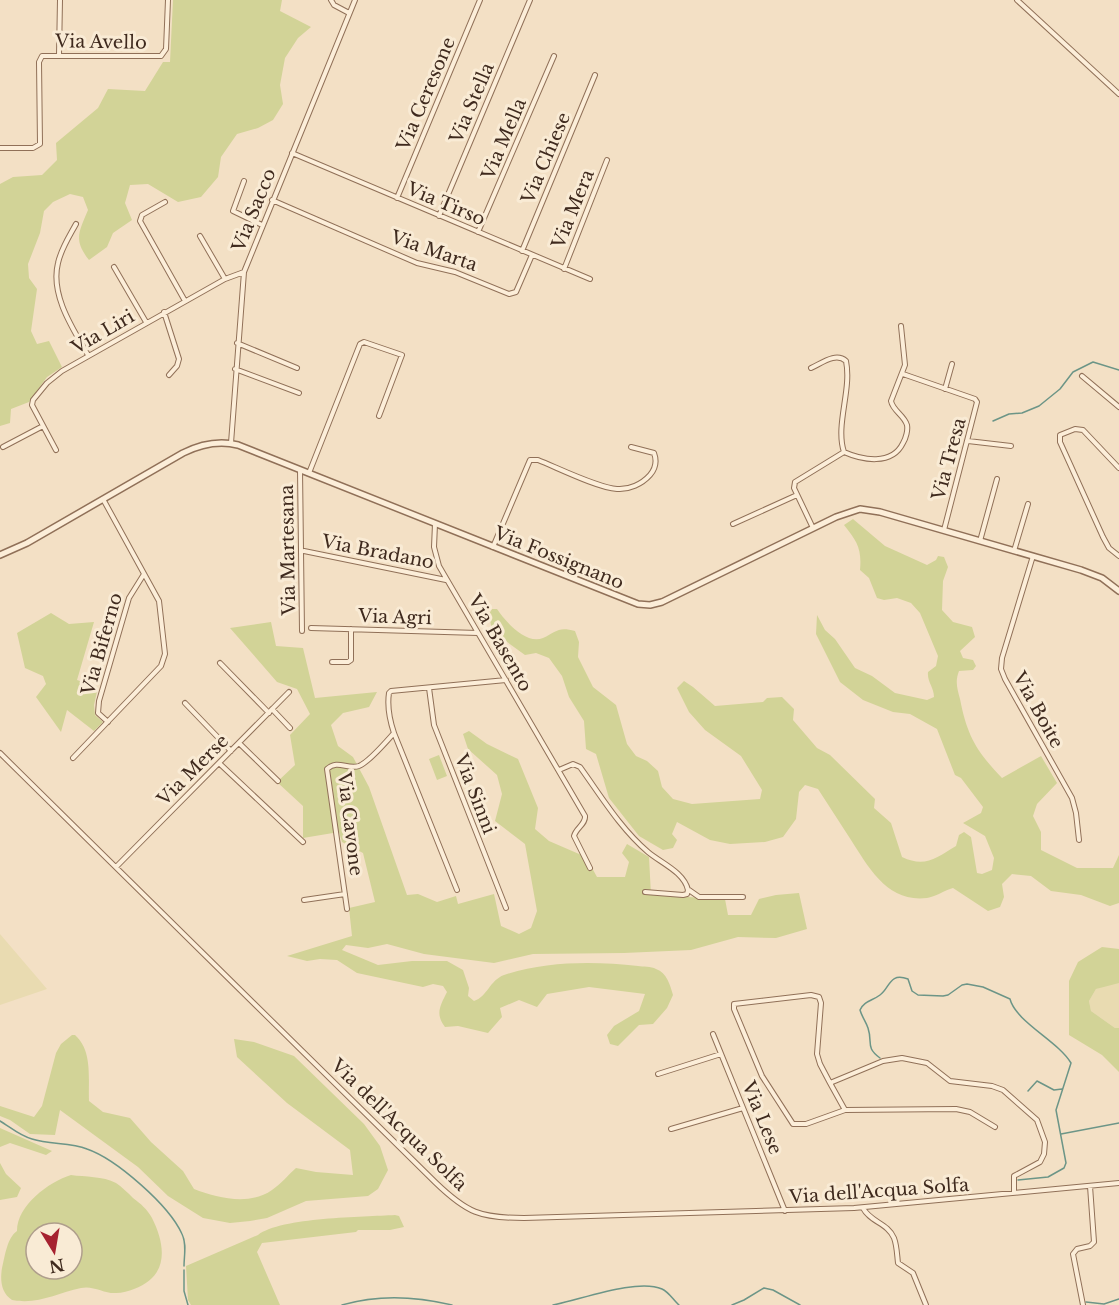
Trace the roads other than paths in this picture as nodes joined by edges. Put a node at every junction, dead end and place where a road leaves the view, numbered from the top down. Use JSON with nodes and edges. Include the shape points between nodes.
{"nodes":[{"id":1,"x":60,"y":0,"type":"edge"},
{"id":2,"x":168,"y":0,"type":"edge"},
{"id":3,"x":331,"y":0,"type":"edge"},
{"id":4,"x":355,"y":0,"type":"edge"},
{"id":5,"x":480,"y":0,"type":"edge"},
{"id":6,"x":530,"y":0,"type":"edge"},
{"id":7,"x":1017,"y":0,"type":"edge"},
{"id":8,"x":349,"y":13,"type":"junction"},
{"id":9,"x":59,"y":55,"type":"junction"},
{"id":10,"x":554,"y":56,"type":"dead end"},
{"id":11,"x":595,"y":75,"type":"dead end"},
{"id":12,"x":1119,"y":94,"type":"edge"},
{"id":13,"x":0,"y":148,"type":"edge"},
{"id":14,"x":292,"y":153,"type":"junction"},
{"id":15,"x":607,"y":160,"type":"dead end"},
{"id":16,"x":244,"y":181,"type":"dead end"},
{"id":17,"x":397,"y":198,"type":"junction"},
{"id":18,"x":272,"y":200,"type":"junction"},
{"id":19,"x":165,"y":202,"type":"dead end"},
{"id":20,"x":439,"y":216,"type":"junction"},
{"id":21,"x":75,"y":224,"type":"dead end"},
{"id":22,"x":262,"y":225,"type":"junction"},
{"id":23,"x":478,"y":232,"type":"junction"},
{"id":24,"x":200,"y":236,"type":"dead end"},
{"id":25,"x":522,"y":251,"type":"junction"},
{"id":26,"x":532,"y":255,"type":"junction"},
{"id":27,"x":114,"y":267,"type":"dead end"},
{"id":28,"x":564,"y":268,"type":"junction"},
{"id":29,"x":244,"y":272,"type":"junction"},
{"id":30,"x":225,"y":279,"type":"junction"},
{"id":31,"x":590,"y":279,"type":"dead end"},
{"id":32,"x":185,"y":301,"type":"junction"},
{"id":33,"x":165,"y":312,"type":"junction"},
{"id":34,"x":146,"y":322,"type":"junction"},
{"id":35,"x":902,"y":326,"type":"dead end"},
{"id":36,"x":237,"y":343,"type":"junction"},
{"id":37,"x":88,"y":355,"type":"junction"},
{"id":38,"x":952,"y":364,"type":"dead end"},
{"id":39,"x":297,"y":368,"type":"dead end"},
{"id":40,"x":811,"y":368,"type":"dead end"},
{"id":41,"x":235,"y":369,"type":"junction"},
{"id":42,"x":903,"y":374,"type":"junction"},
{"id":43,"x":169,"y":375,"type":"dead end"},
{"id":44,"x":1082,"y":376,"type":"dead end"},
{"id":45,"x":945,"y":389,"type":"junction"},
{"id":46,"x":298,"y":393,"type":"dead end"},
{"id":47,"x":1119,"y":407,"type":"edge"},
{"id":48,"x":379,"y":416,"type":"dead end"},
{"id":49,"x":43,"y":426,"type":"junction"},
{"id":50,"x":968,"y":441,"type":"junction"},
{"id":51,"x":231,"y":443,"type":"junction"},
{"id":52,"x":1011,"y":446,"type":"dead end"},
{"id":53,"x":3,"y":447,"type":"dead end"},
{"id":54,"x":631,"y":447,"type":"dead end"},
{"id":55,"x":56,"y":450,"type":"dead end"},
{"id":56,"x":844,"y":452,"type":"junction"},
{"id":57,"x":1119,"y":468,"type":"edge"},
{"id":58,"x":300,"y":470,"type":"junction"},
{"id":59,"x":308,"y":473,"type":"junction"},
{"id":60,"x":997,"y":479,"type":"dead end"},
{"id":61,"x":797,"y":495,"type":"junction"},
{"id":62,"x":103,"y":499,"type":"junction"},
{"id":63,"x":1028,"y":504,"type":"dead end"},
{"id":64,"x":435,"y":524,"type":"junction"},
{"id":65,"x":733,"y":524,"type":"dead end"},
{"id":66,"x":813,"y":528,"type":"junction"},
{"id":67,"x":944,"y":530,"type":"junction"},
{"id":68,"x":980,"y":541,"type":"junction"},
{"id":69,"x":493,"y":548,"type":"junction"},
{"id":70,"x":304,"y":551,"type":"dead end"},
{"id":71,"x":1014,"y":551,"type":"junction"},
{"id":72,"x":0,"y":555,"type":"edge"},
{"id":73,"x":1033,"y":556,"type":"junction"},
{"id":74,"x":1119,"y":556,"type":"edge"},
{"id":75,"x":144,"y":574,"type":"junction"},
{"id":76,"x":447,"y":580,"type":"junction"},
{"id":77,"x":1119,"y":591,"type":"edge"},
{"id":78,"x":311,"y":628,"type":"dead end"},
{"id":79,"x":351,"y":629,"type":"junction"},
{"id":80,"x":302,"y":631,"type":"dead end"},
{"id":81,"x":478,"y":633,"type":"junction"},
{"id":82,"x":332,"y":662,"type":"dead end"},
{"id":83,"x":220,"y":663,"type":"dead end"},
{"id":84,"x":506,"y":680,"type":"junction"},
{"id":85,"x":429,"y":688,"type":"junction"},
{"id":86,"x":290,"y":692,"type":"dead end"},
{"id":87,"x":185,"y":703,"type":"dead end"},
{"id":88,"x":271,"y":711,"type":"junction"},
{"id":89,"x":108,"y":722,"type":"junction"},
{"id":90,"x":290,"y":728,"type":"dead end"},
{"id":91,"x":394,"y":733,"type":"junction"},
{"id":92,"x":239,"y":743,"type":"junction"},
{"id":93,"x":231,"y":751,"type":"junction"},
{"id":94,"x":0,"y":753,"type":"edge"},
{"id":95,"x":73,"y":758,"type":"dead end"},
{"id":96,"x":219,"y":763,"type":"junction"},
{"id":97,"x":559,"y":770,"type":"junction"},
{"id":98,"x":278,"y":781,"type":"dead end"},
{"id":99,"x":1079,"y":840,"type":"dead end"},
{"id":100,"x":303,"y":842,"type":"dead end"},
{"id":101,"x":116,"y":867,"type":"junction"},
{"id":102,"x":590,"y":868,"type":"dead end"},
{"id":103,"x":458,"y":890,"type":"dead end"},
{"id":104,"x":688,"y":890,"type":"junction"},
{"id":105,"x":645,"y":892,"type":"dead end"},
{"id":106,"x":345,"y":894,"type":"junction"},
{"id":107,"x":743,"y":897,"type":"dead end"},
{"id":108,"x":304,"y":900,"type":"dead end"},
{"id":109,"x":347,"y":909,"type":"dead end"},
{"id":110,"x":506,"y":909,"type":"dead end"},
{"id":111,"x":713,"y":1034,"type":"dead end"},
{"id":112,"x":721,"y":1054,"type":"junction"},
{"id":113,"x":658,"y":1074,"type":"dead end"},
{"id":114,"x":830,"y":1083,"type":"junction"},
{"id":115,"x":743,"y":1108,"type":"junction"},
{"id":116,"x":845,"y":1110,"type":"junction"},
{"id":117,"x":995,"y":1127,"type":"dead end"},
{"id":118,"x":671,"y":1129,"type":"dead end"},
{"id":119,"x":1119,"y":1183,"type":"edge"},
{"id":120,"x":1089,"y":1186,"type":"junction"},
{"id":121,"x":1014,"y":1193,"type":"junction"},
{"id":122,"x":863,"y":1208,"type":"junction"},
{"id":123,"x":785,"y":1212,"type":"junction"},
{"id":124,"x":926,"y":1305,"type":"edge"},
{"id":125,"x":1083,"y":1305,"type":"edge"}],
"edges":[{"from":1,"to":9,"type":"street"},
{"from":2,"to":9,"type":"street","name":"Via Avello","via":[[165,51],[161,56]]},
{"from":3,"to":8,"type":"street"},
{"from":4,"to":8,"type":"street","name":"Via Sacco"},
{"from":5,"to":17,"type":"street","name":"Via Ceresone"},
{"from":6,"to":20,"type":"street","name":"Via Stella"},
{"from":7,"to":12,"type":"street"},
{"from":8,"to":14,"type":"street","name":"Via Sacco"},
{"from":9,"to":13,"type":"street","name":"Via Avello","via":[[44,55],[39,60],[40,144],[33,148]]},
{"from":10,"to":23,"type":"street","name":"Via Mella"},
{"from":11,"to":25,"type":"street","name":"Via Chiese"},
{"from":14,"to":17,"type":"street","name":"Via Tirso"},
{"from":14,"to":18,"type":"street","name":"Via Sacco"},
{"from":15,"to":28,"type":"street","name":"Via Mera"},
{"from":16,"to":22,"type":"street","via":[[233,210]]},
{"from":17,"to":20,"type":"street","name":"Via Tirso"},
{"from":18,"to":22,"type":"street","name":"Via Sacco"},
{"from":18,"to":26,"type":"street","name":"Via Marta","via":[[420,264],[458,273],[509,294],[516,292]]},
{"from":19,"to":32,"type":"street","via":[[141,216],[140,221]]},
{"from":20,"to":23,"type":"street","name":"Via Tirso"},
{"from":21,"to":37,"type":"street","via":[[60,257],[57,277],[66,314]]},
{"from":22,"to":29,"type":"street","name":"Via Sacco"},
{"from":23,"to":25,"type":"street","name":"Via Tirso"},
{"from":24,"to":30,"type":"street"},
{"from":25,"to":26,"type":"street","name":"Via Tirso"},
{"from":26,"to":28,"type":"street","name":"Via Tirso"},
{"from":27,"to":34,"type":"street"},
{"from":28,"to":31,"type":"street","name":"Via Tirso"},
{"from":29,"to":30,"type":"street","name":"Via Liri"},
{"from":29,"to":36,"type":"street","name":"Via Sacco"},
{"from":30,"to":32,"type":"street","name":"Via Liri"},
{"from":32,"to":33,"type":"street","name":"Via Liri"},
{"from":33,"to":34,"type":"street","name":"Via Liri"},
{"from":33,"to":43,"type":"street","via":[[179,358]]},
{"from":34,"to":37,"type":"street","name":"Via Liri"},
{"from":35,"to":42,"type":"street","via":[[906,363]]},
{"from":36,"to":39,"type":"street"},
{"from":36,"to":41,"type":"street","name":"Via Sacco"},
{"from":37,"to":49,"type":"street","name":"Via Liri","via":[[56,375],[33,400],[32,408]]},
{"from":38,"to":45,"type":"street"},
{"from":40,"to":56,"type":"street","via":[[836,357],[846,361],[847,396],[841,435]]},
{"from":41,"to":46,"type":"street"},
{"from":41,"to":51,"type":"street","name":"Via Sacco"},
{"from":42,"to":45,"type":"street","name":"Via Tresa"},
{"from":42,"to":56,"type":"street","via":[[891,401],[907,424],[901,448],[882,458],[861,458]]},
{"from":44,"to":47,"type":"street"},
{"from":45,"to":50,"type":"street","name":"Via Tresa","via":[[977,402]]},
{"from":48,"to":59,"type":"street","via":[[402,355],[364,342]]},
{"from":49,"to":53,"type":"street"},
{"from":49,"to":55,"type":"street","name":"Via Liri"},
{"from":50,"to":52,"type":"street"},
{"from":50,"to":67,"type":"street","name":"Via Tresa"},
{"from":51,"to":58,"type":"street","name":"Via Fossignano"},
{"from":51,"to":62,"type":"street","name":"Via Fossignano","via":[[193,448]]},
{"from":54,"to":69,"type":"street","via":[[653,453],[656,462],[646,479],[625,489],[608,488],[537,459],[530,460]]},
{"from":56,"to":61,"type":"street","via":[[795,482]]},
{"from":57,"to":74,"type":"street","via":[[1083,430],[1060,435],[1059,441],[1103,537]]},
{"from":58,"to":59,"type":"street","name":"Via Fossignano"},
{"from":58,"to":80,"type":"street","name":"Via Martesana"},
{"from":59,"to":64,"type":"street","name":"Via Fossignano"},
{"from":60,"to":68,"type":"street"},
{"from":61,"to":65,"type":"street"},
{"from":61,"to":66,"type":"street"},
{"from":62,"to":72,"type":"street","name":"Via Fossignano"},
{"from":62,"to":75,"type":"street","name":"Via Biferno"},
{"from":63,"to":71,"type":"street"},
{"from":64,"to":69,"type":"street","name":"Via Fossignano"},
{"from":64,"to":76,"type":"street","name":"Via Basento","via":[[435,552]]},
{"from":66,"to":67,"type":"street","name":"Via Fossignano","via":[[862,509]]},
{"from":66,"to":69,"type":"street","name":"Via Fossignano","via":[[665,600],[647,605],[626,601]]},
{"from":67,"to":68,"type":"street","name":"Via Fossignano"},
{"from":68,"to":71,"type":"street","name":"Via Fossignano"},
{"from":70,"to":76,"type":"street","name":"Via Bradano"},
{"from":71,"to":73,"type":"street","name":"Via Fossignano"},
{"from":73,"to":77,"type":"street","name":"Via Fossignano","via":[[1091,573]]},
{"from":73,"to":99,"type":"street","name":"Via Boite","via":[[1001,669],[1072,798]]},
{"from":75,"to":89,"type":"street","name":"Via Biferno","via":[[129,598],[99,701],[99,713]]},
{"from":75,"to":89,"type":"street","name":"Via Biferno","via":[[160,607],[165,660]]},
{"from":76,"to":81,"type":"street","name":"Via Basento"},
{"from":78,"to":79,"type":"street","name":"Via Agri"},
{"from":79,"to":81,"type":"street","name":"Via Agri"},
{"from":79,"to":82,"type":"street","via":[[351,660]]},
{"from":81,"to":84,"type":"street","name":"Via Basento"},
{"from":83,"to":88,"type":"street"},
{"from":84,"to":85,"type":"street"},
{"from":84,"to":97,"type":"street","name":"Via Basento"},
{"from":85,"to":91,"type":"street","via":[[389,692]]},
{"from":85,"to":110,"type":"street","name":"Via Sinni","via":[[434,725]]},
{"from":86,"to":88,"type":"street","name":"Via Merse"},
{"from":87,"to":93,"type":"street"},
{"from":88,"to":90,"type":"street"},
{"from":88,"to":92,"type":"street","name":"Via Merse"},
{"from":89,"to":95,"type":"street","name":"Via Biferno"},
{"from":91,"to":103,"type":"street"},
{"from":91,"to":106,"type":"street","name":"Via Cavone","via":[[362,765],[336,764],[326,770]]},
{"from":92,"to":93,"type":"street","name":"Via Merse"},
{"from":92,"to":98,"type":"street"},
{"from":93,"to":96,"type":"street","name":"Via Merse"},
{"from":94,"to":101,"type":"street","name":"Via dell'Acqua Solfa"},
{"from":96,"to":100,"type":"street"},
{"from":96,"to":101,"type":"street","name":"Via Merse"},
{"from":97,"to":102,"type":"street","name":"Via Basento","via":[[585,818],[574,837]]},
{"from":97,"to":104,"type":"street","via":[[573,764],[580,767],[629,833],[680,876]]},
{"from":101,"to":123,"type":"street","name":"Via dell'Acqua Solfa","via":[[468,1210],[488,1216],[524,1218]]},
{"from":104,"to":105,"type":"street","via":[[684,895]]},
{"from":104,"to":107,"type":"street","via":[[699,897]]},
{"from":106,"to":108,"type":"street"},
{"from":106,"to":109,"type":"street","name":"Via Cavone"},
{"from":111,"to":112,"type":"street","name":"Via Lese"},
{"from":112,"to":113,"type":"street"},
{"from":112,"to":115,"type":"street","name":"Via Lese"},
{"from":114,"to":116,"type":"street"},
{"from":114,"to":116,"type":"street","via":[[817,1054],[819,997],[735,1003],[734,1009],[762,1076],[791,1122],[802,1125]]},
{"from":114,"to":121,"type":"street","via":[[886,1060],[902,1058],[927,1063],[951,1081],[1003,1090],[1037,1120],[1045,1144],[1040,1162],[1014,1176]]},
{"from":115,"to":118,"type":"street"},
{"from":115,"to":123,"type":"street","name":"Via Lese"},
{"from":116,"to":117,"type":"street","via":[[960,1109]]},
{"from":119,"to":120,"type":"street","name":"Via dell'Acqua Solfa"},
{"from":120,"to":121,"type":"street","name":"Via dell'Acqua Solfa"},
{"from":120,"to":125,"type":"street","via":[[1094,1242],[1073,1254]]},
{"from":121,"to":122,"type":"street","name":"Via dell'Acqua Solfa"},
{"from":122,"to":123,"type":"street","name":"Via dell'Acqua Solfa"},
{"from":122,"to":124,"type":"street","via":[[868,1217],[893,1235],[898,1263],[913,1273]]}]}
